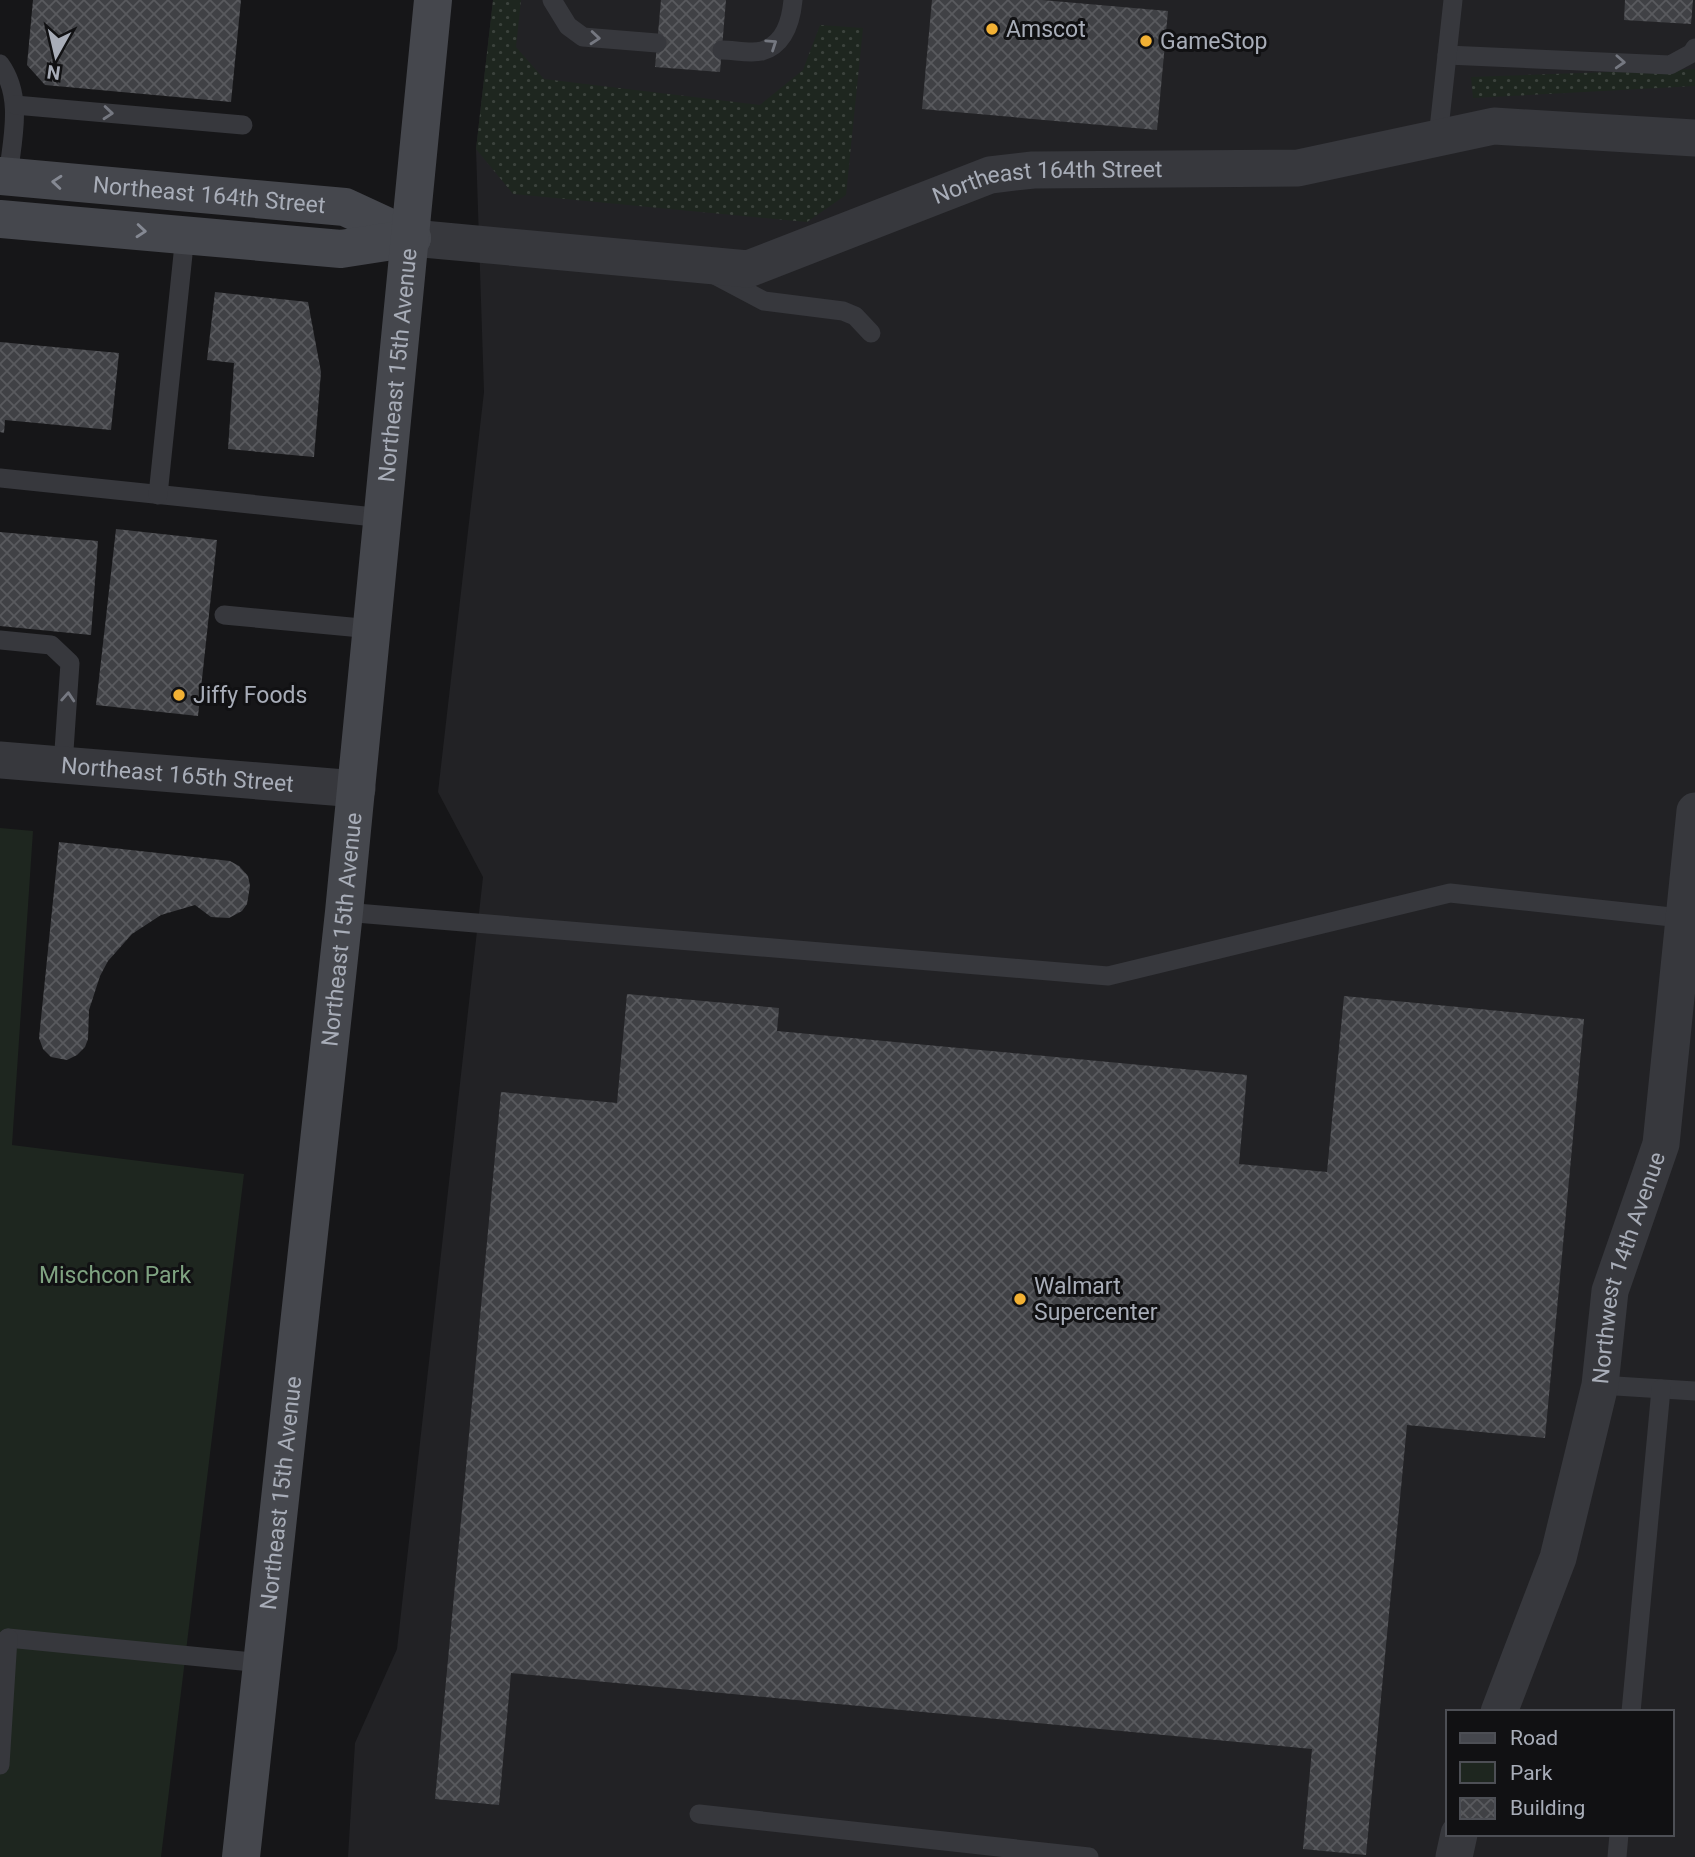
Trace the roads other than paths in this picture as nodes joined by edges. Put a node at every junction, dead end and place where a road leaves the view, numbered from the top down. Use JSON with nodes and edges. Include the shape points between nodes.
{"nodes":[{"id":1,"x":433,"y":0,"type":"edge"},
{"id":2,"x":552,"y":0,"type":"edge"},
{"id":3,"x":793,"y":0,"type":"edge"},
{"id":4,"x":1453,"y":0,"type":"edge"},
{"id":5,"x":657,"y":43,"type":"dead end"},
{"id":6,"x":1695,"y":48,"type":"edge"},
{"id":7,"x":722,"y":50,"type":"dead end"},
{"id":8,"x":1447,"y":55,"type":"junction"},
{"id":9,"x":0,"y":64,"type":"edge"},
{"id":10,"x":15,"y":105,"type":"junction"},
{"id":11,"x":243,"y":125,"type":"dead end"},
{"id":12,"x":1438,"y":138,"type":"junction"},
{"id":13,"x":1695,"y":138,"type":"edge"},
{"id":14,"x":4,"y":177,"type":"edge"},
{"id":15,"x":0,"y":219,"type":"edge"},
{"id":16,"x":185,"y":235,"type":"junction"},
{"id":17,"x":412,"y":238,"type":"junction"},
{"id":18,"x":693,"y":264,"type":"junction"},
{"id":19,"x":871,"y":333,"type":"dead end"},
{"id":20,"x":0,"y":478,"type":"edge"},
{"id":21,"x":159,"y":495,"type":"junction"},
{"id":22,"x":384,"y":518,"type":"junction"},
{"id":23,"x":224,"y":614,"type":"dead end"},
{"id":24,"x":372,"y":629,"type":"junction"},
{"id":25,"x":0,"y":640,"type":"edge"},
{"id":26,"x":0,"y":760,"type":"edge"},
{"id":27,"x":63,"y":765,"type":"junction"},
{"id":28,"x":357,"y":789,"type":"junction"},
{"id":29,"x":1695,"y":811,"type":"edge"},
{"id":30,"x":344,"y":912,"type":"junction"},
{"id":31,"x":1690,"y":918,"type":"edge"},
{"id":32,"x":1600,"y":1385,"type":"junction"},
{"id":33,"x":1661,"y":1389,"type":"junction"},
{"id":34,"x":1695,"y":1391,"type":"edge"},
{"id":35,"x":4,"y":1642,"type":"edge"},
{"id":36,"x":262,"y":1663,"type":"junction"},
{"id":37,"x":1500,"y":1710,"type":"edge"},
{"id":38,"x":1631,"y":1710,"type":"edge"},
{"id":39,"x":0,"y":1765,"type":"edge"},
{"id":40,"x":699,"y":1814,"type":"dead end"},
{"id":41,"x":1459,"y":1836,"type":"edge"},
{"id":42,"x":1619,"y":1836,"type":"edge"},
{"id":43,"x":241,"y":1857,"type":"edge"},
{"id":44,"x":1089,"y":1857,"type":"edge"},
{"id":45,"x":1454,"y":1857,"type":"edge"},
{"id":46,"x":1617,"y":1857,"type":"edge"}],
"edges":[{"from":1,"to":17,"type":"street","name":"Northeast 15th Avenue"},
{"from":2,"to":5,"type":"lane","one_way":true,"via":[[568,26],[583,37]]},
{"from":7,"to":3,"type":"lane","one_way":true,"via":[[761,51],[781,40],[792,17]]},
{"from":4,"to":8,"type":"lane"},
{"from":8,"to":6,"type":"lane","one_way":true,"via":[[1670,65]]},
{"from":8,"to":12,"type":"lane"},
{"from":9,"to":10,"type":"lane"},
{"from":10,"to":11,"type":"lane","one_way":true},
{"from":10,"to":14,"type":"lane"},
{"from":12,"to":13,"type":"street","name":"Northeast 164th Street","via":[[1494,126]]},
{"from":12,"to":18,"type":"street","name":"Northeast 164th Street","via":[[1298,168],[1033,170],[990,175],[748,269]]},
{"from":17,"to":14,"type":"street","name":"Northeast 164th Street","one_way":true,"via":[[345,207]]},
{"from":15,"to":16,"type":"street","name":"Northeast 164th Street","one_way":true},
{"from":16,"to":17,"type":"street","name":"Northeast 164th Street","via":[[341,249]]},
{"from":16,"to":21,"type":"lane"},
{"from":17,"to":18,"type":"street","name":"Northeast 164th Street"},
{"from":17,"to":22,"type":"street","name":"Northeast 15th Avenue"},
{"from":18,"to":19,"type":"lane","via":[[764,301],[843,311]]},
{"from":20,"to":21,"type":"lane"},
{"from":21,"to":22,"type":"lane"},
{"from":22,"to":24,"type":"street","name":"Northeast 15th Avenue"},
{"from":23,"to":24,"type":"lane"},
{"from":24,"to":28,"type":"street","name":"Northeast 15th Avenue"},
{"from":27,"to":25,"type":"lane","one_way":true,"via":[[71,663],[51,645]]},
{"from":26,"to":27,"type":"street","name":"Northeast 165th Street"},
{"from":27,"to":28,"type":"street","name":"Northeast 165th Street"},
{"from":28,"to":30,"type":"street","name":"Northeast 15th Avenue"},
{"from":29,"to":31,"type":"street","name":"Northwest 14th Avenue"},
{"from":30,"to":31,"type":"lane","via":[[1108,976],[1450,893]]},
{"from":30,"to":36,"type":"street","name":"Northeast 15th Avenue"},
{"from":31,"to":32,"type":"street","name":"Northwest 14th Avenue","via":[[1661,1144],[1610,1292]]},
{"from":32,"to":33,"type":"lane"},
{"from":32,"to":37,"type":"street","name":"Northwest 14th Avenue","via":[[1559,1558]]},
{"from":33,"to":34,"type":"lane"},
{"from":33,"to":38,"type":"lane"},
{"from":35,"to":36,"type":"lane"},
{"from":35,"to":39,"type":"lane"},
{"from":36,"to":43,"type":"street","name":"Northeast 15th Avenue"},
{"from":40,"to":44,"type":"lane"},
{"from":41,"to":45,"type":"street"},
{"from":42,"to":46,"type":"lane"}]}
